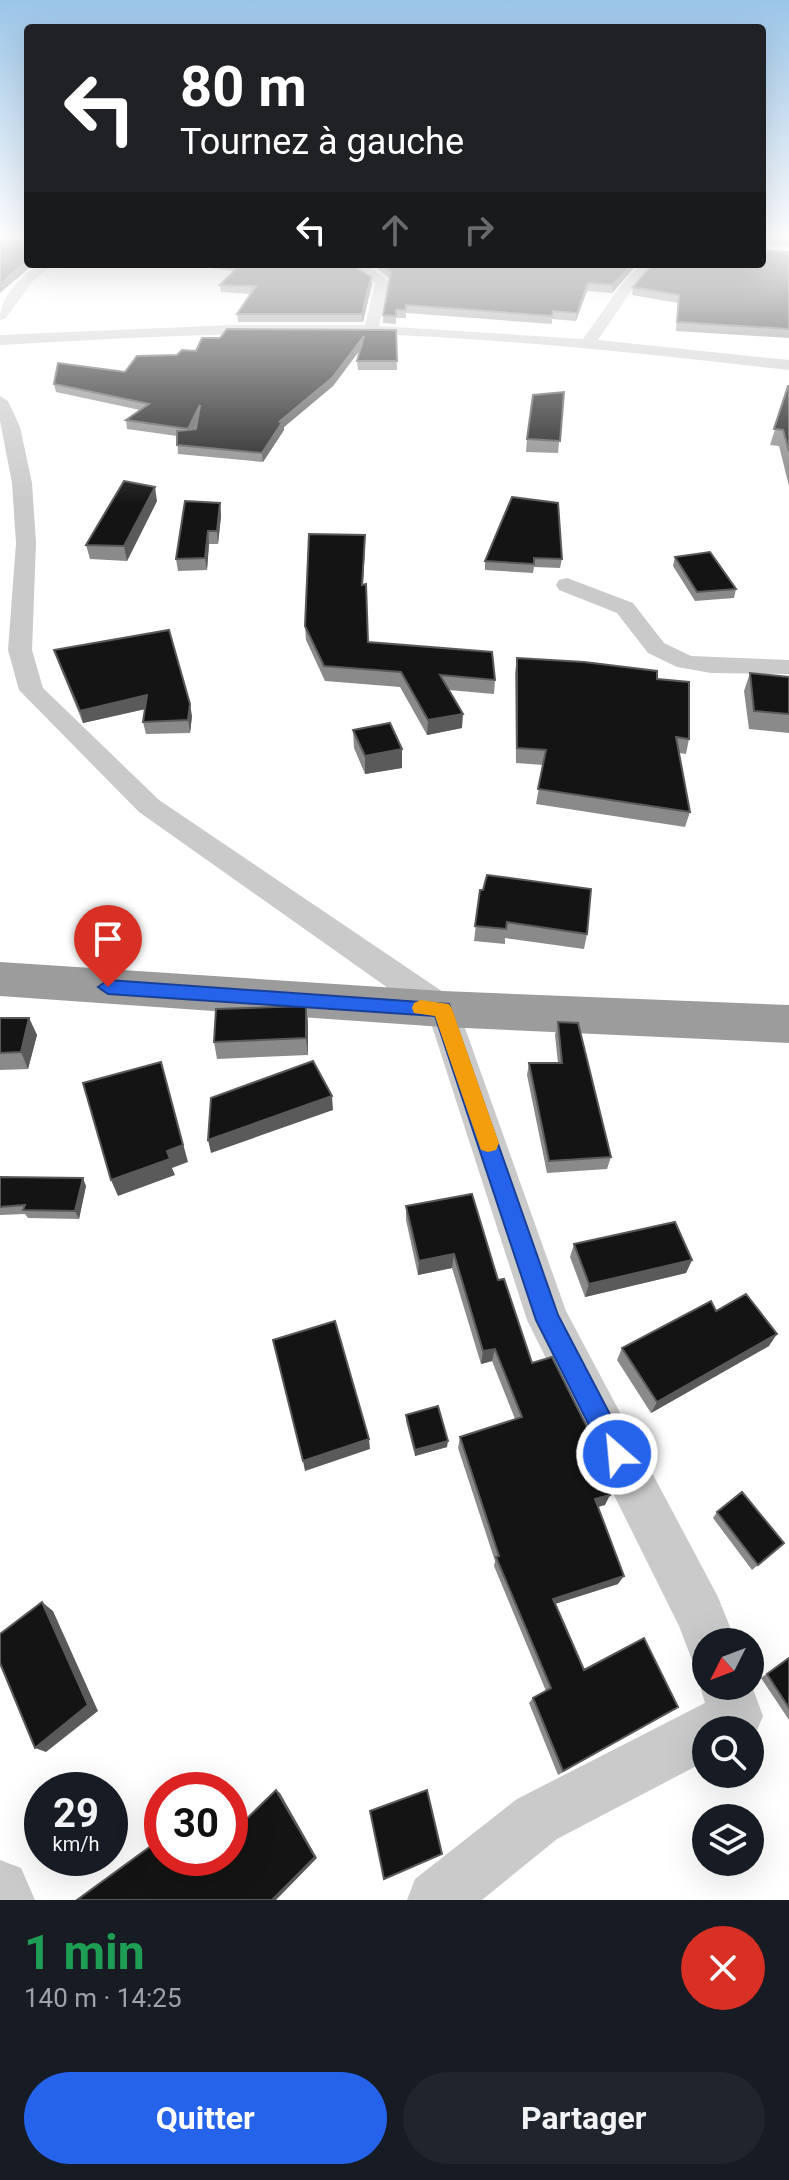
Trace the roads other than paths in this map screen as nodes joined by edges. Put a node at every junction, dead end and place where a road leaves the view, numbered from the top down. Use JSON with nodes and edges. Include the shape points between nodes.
{"nodes":[{"id":1,"x":600,"y":328,"type":"edge"},
{"id":2,"x":371,"y":330,"type":"joint"},
{"id":3,"x":0,"y":340,"type":"edge"},
{"id":4,"x":588,"y":343,"type":"junction"},
{"id":5,"x":789,"y":365,"type":"edge"},
{"id":6,"x":0,"y":401,"type":"edge"},
{"id":7,"x":567,"y":585,"type":"dead end"},
{"id":8,"x":789,"y":667,"type":"edge"},
{"id":9,"x":0,"y":979,"type":"edge"},
{"id":10,"x":443,"y":1009,"type":"junction"},
{"id":11,"x":789,"y":1024,"type":"edge"},
{"id":12,"x":705,"y":1628,"type":"edge"},
{"id":13,"x":692,"y":1739,"type":"edge"},
{"id":14,"x":0,"y":1889,"type":"edge"},
{"id":15,"x":6,"y":1900,"type":"edge"},
{"id":16,"x":436,"y":1900,"type":"edge"}],
"edges":[{"from":1,"to":4,"type":"street"},
{"from":2,"to":3,"type":"street","via":[[225,329]]},
{"from":2,"to":4,"type":"street"},
{"from":4,"to":5,"type":"street"},
{"from":6,"to":10,"type":"street","via":[[22,483],[26,543],[20,650],[31,690],[149,806]]},
{"from":7,"to":8,"type":"street","via":[[625,608],[656,648],[685,662]]},
{"from":9,"to":10,"type":"highway"},
{"from":10,"to":11,"type":"highway"},
{"from":10,"to":12,"type":"street","via":[[548,1320]]},
{"from":13,"to":16,"type":"street","via":[[537,1819]]},
{"from":14,"to":15,"type":"street"}]}
